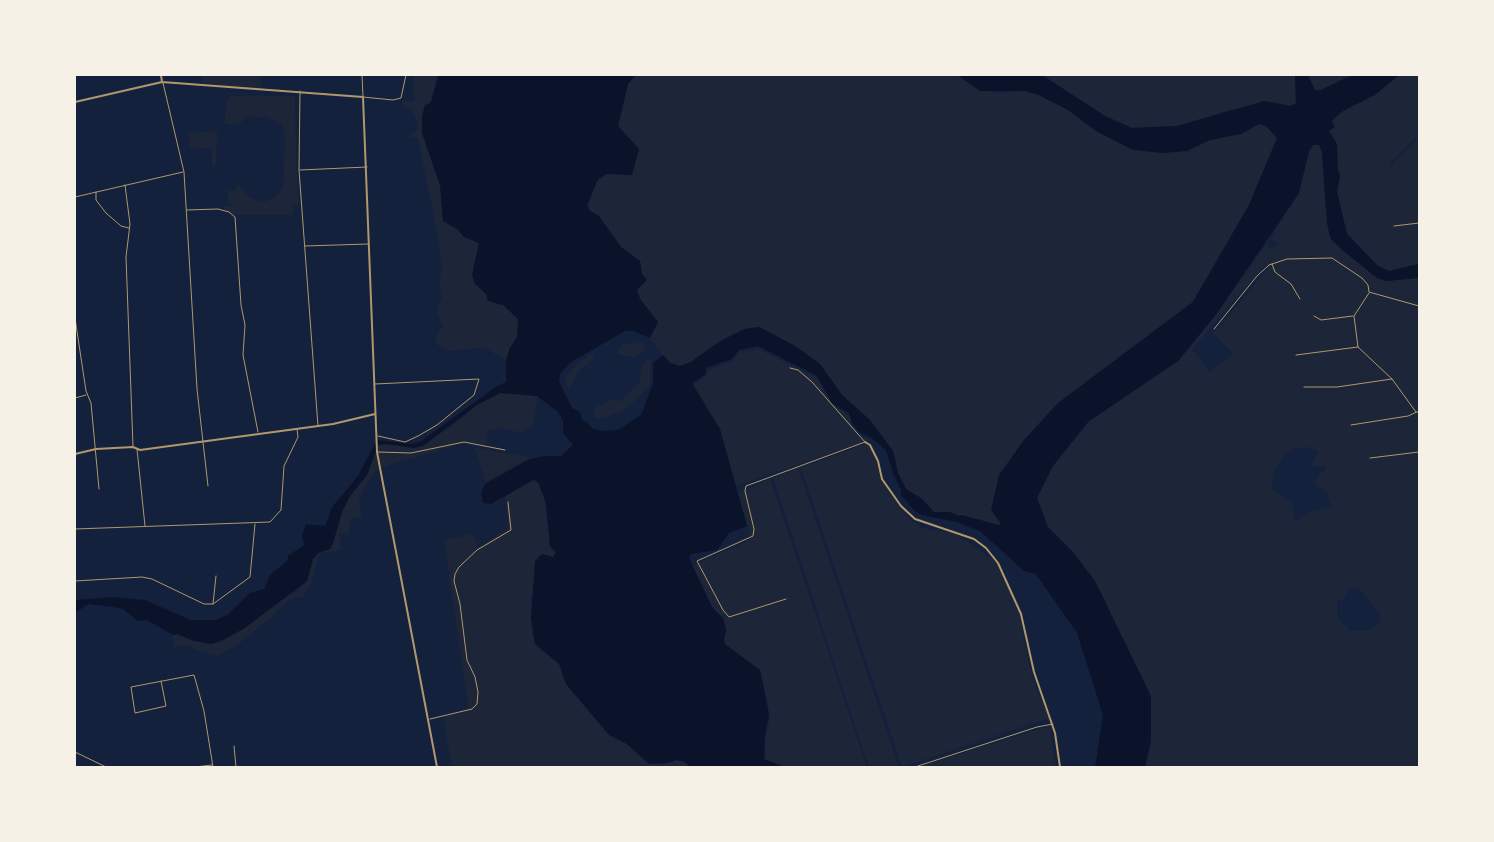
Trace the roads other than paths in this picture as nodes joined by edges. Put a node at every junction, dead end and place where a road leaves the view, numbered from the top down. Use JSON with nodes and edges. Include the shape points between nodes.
{"nodes":[{"id":1,"x":161,"y":75,"type":"edge"},
{"id":2,"x":362,"y":75,"type":"edge"},
{"id":3,"x":406,"y":75,"type":"edge"},
{"id":4,"x":162,"y":82,"type":"junction"},
{"id":5,"x":300,"y":91,"type":"junction"},
{"id":6,"x":363,"y":97,"type":"junction"},
{"id":7,"x":75,"y":102,"type":"edge"},
{"id":8,"x":367,"y":167,"type":"junction"},
{"id":9,"x":299,"y":170,"type":"junction"},
{"id":10,"x":184,"y":172,"type":"junction"},
{"id":11,"x":125,"y":185,"type":"junction"},
{"id":12,"x":96,"y":192,"type":"junction"},
{"id":13,"x":75,"y":197,"type":"edge"},
{"id":14,"x":186,"y":210,"type":"junction"},
{"id":15,"x":1419,"y":223,"type":"edge"},
{"id":16,"x":1394,"y":226,"type":"dead end"},
{"id":17,"x":130,"y":228,"type":"junction"},
{"id":18,"x":369,"y":244,"type":"junction"},
{"id":19,"x":305,"y":246,"type":"junction"},
{"id":20,"x":1272,"y":264,"type":"junction"},
{"id":21,"x":1370,"y":292,"type":"junction"},
{"id":22,"x":1300,"y":300,"type":"dead end"},
{"id":23,"x":1419,"y":306,"type":"edge"},
{"id":24,"x":1314,"y":316,"type":"dead end"},
{"id":25,"x":1354,"y":316,"type":"junction"},
{"id":26,"x":75,"y":318,"type":"edge"},
{"id":27,"x":1214,"y":329,"type":"dead end"},
{"id":28,"x":1358,"y":347,"type":"junction"},
{"id":29,"x":1296,"y":355,"type":"dead end"},
{"id":30,"x":790,"y":368,"type":"dead end"},
{"id":31,"x":1392,"y":379,"type":"junction"},
{"id":32,"x":374,"y":384,"type":"junction"},
{"id":33,"x":1304,"y":387,"type":"dead end"},
{"id":34,"x":87,"y":395,"type":"junction"},
{"id":35,"x":75,"y":398,"type":"edge"},
{"id":36,"x":1419,"y":411,"type":"edge"},
{"id":37,"x":1416,"y":412,"type":"junction"},
{"id":38,"x":375,"y":414,"type":"junction"},
{"id":39,"x":1351,"y":425,"type":"dead end"},
{"id":40,"x":318,"y":426,"type":"junction"},
{"id":41,"x":296,"y":428,"type":"junction"},
{"id":42,"x":258,"y":432,"type":"junction"},
{"id":43,"x":377,"y":437,"type":"junction"},
{"id":44,"x":204,"y":440,"type":"junction"},
{"id":45,"x":865,"y":442,"type":"junction"},
{"id":46,"x":133,"y":447,"type":"junction"},
{"id":47,"x":96,"y":449,"type":"junction"},
{"id":48,"x":136,"y":450,"type":"junction"},
{"id":49,"x":505,"y":450,"type":"dead end"},
{"id":50,"x":378,"y":452,"type":"junction"},
{"id":51,"x":1419,"y":452,"type":"edge"},
{"id":52,"x":75,"y":454,"type":"edge"},
{"id":53,"x":1370,"y":458,"type":"dead end"},
{"id":54,"x":208,"y":486,"type":"dead end"},
{"id":55,"x":99,"y":489,"type":"dead end"},
{"id":56,"x":508,"y":502,"type":"dead end"},
{"id":57,"x":255,"y":524,"type":"junction"},
{"id":58,"x":145,"y":527,"type":"junction"},
{"id":59,"x":75,"y":530,"type":"edge"},
{"id":60,"x":216,"y":576,"type":"dead end"},
{"id":61,"x":75,"y":581,"type":"edge"},
{"id":62,"x":786,"y":599,"type":"dead end"},
{"id":63,"x":213,"y":604,"type":"junction"},
{"id":64,"x":161,"y":681,"type":"junction"},
{"id":65,"x":428,"y":719,"type":"junction"},
{"id":66,"x":1053,"y":724,"type":"junction"},
{"id":67,"x":234,"y":746,"type":"dead end"},
{"id":68,"x":75,"y":752,"type":"edge"},
{"id":69,"x":213,"y":766,"type":"edge"},
{"id":70,"x":106,"y":767,"type":"edge"},
{"id":71,"x":195,"y":767,"type":"edge"},
{"id":72,"x":236,"y":767,"type":"edge"},
{"id":73,"x":437,"y":767,"type":"edge"},
{"id":74,"x":915,"y":767,"type":"edge"},
{"id":75,"x":1060,"y":767,"type":"edge"}],
"edges":[{"from":1,"to":4,"type":"street"},
{"from":2,"to":6,"type":"street"},
{"from":3,"to":6,"type":"street","via":[[401,98]]},
{"from":4,"to":5,"type":"street"},
{"from":4,"to":7,"type":"street"},
{"from":4,"to":10,"type":"street"},
{"from":5,"to":6,"type":"street"},
{"from":5,"to":9,"type":"street"},
{"from":6,"to":8,"type":"street"},
{"from":8,"to":9,"type":"street"},
{"from":8,"to":18,"type":"street"},
{"from":9,"to":19,"type":"street"},
{"from":10,"to":11,"type":"street"},
{"from":10,"to":14,"type":"street"},
{"from":11,"to":12,"type":"street"},
{"from":11,"to":17,"type":"street"},
{"from":12,"to":13,"type":"street"},
{"from":12,"to":17,"type":"street","via":[[96,200],[106,213],[121,226]]},
{"from":14,"to":42,"type":"street","via":[[218,209],[235,217],[240,305],[245,325],[242,355]]},
{"from":14,"to":44,"type":"street","via":[[197,390]]},
{"from":15,"to":16,"type":"street"},
{"from":17,"to":46,"type":"street","via":[[126,257]]},
{"from":18,"to":19,"type":"street"},
{"from":18,"to":32,"type":"street"},
{"from":19,"to":40,"type":"street"},
{"from":20,"to":21,"type":"street","via":[[1287,259],[1332,258],[1362,278]]},
{"from":20,"to":22,"type":"street","via":[[1275,272],[1291,284]]},
{"from":20,"to":27,"type":"street","via":[[1257,276]]},
{"from":21,"to":23,"type":"street"},
{"from":21,"to":25,"type":"street"},
{"from":24,"to":25,"type":"street","via":[[1320,320]]},
{"from":25,"to":28,"type":"street"},
{"from":26,"to":34,"type":"street"},
{"from":28,"to":29,"type":"street"},
{"from":28,"to":31,"type":"street"},
{"from":30,"to":45,"type":"street","via":[[798,370],[812,382]]},
{"from":31,"to":33,"type":"street","via":[[1338,388]]},
{"from":31,"to":37,"type":"street"},
{"from":32,"to":38,"type":"street"},
{"from":32,"to":43,"type":"street","via":[[479,379],[474,396],[418,436],[404,442]]},
{"from":34,"to":35,"type":"street"},
{"from":34,"to":47,"type":"street","via":[[91,403]]},
{"from":36,"to":37,"type":"street"},
{"from":37,"to":39,"type":"street"},
{"from":38,"to":40,"type":"street"},
{"from":38,"to":43,"type":"street"},
{"from":40,"to":41,"type":"street"},
{"from":41,"to":42,"type":"street"},
{"from":41,"to":57,"type":"street","via":[[298,437],[284,466],[280,512],[270,522]]},
{"from":42,"to":44,"type":"street"},
{"from":43,"to":50,"type":"street"},
{"from":44,"to":48,"type":"street"},
{"from":44,"to":54,"type":"street"},
{"from":45,"to":62,"type":"street","via":[[746,486],[744,491],[753,536],[697,562],[729,617]]},
{"from":45,"to":66,"type":"street","via":[[878,461],[882,479],[901,506],[915,519],[974,539],[998,563],[1020,611],[1034,672]]},
{"from":46,"to":47,"type":"street"},
{"from":46,"to":48,"type":"street"},
{"from":47,"to":52,"type":"street"},
{"from":47,"to":55,"type":"street"},
{"from":48,"to":58,"type":"street"},
{"from":49,"to":50,"type":"street","via":[[464,442],[411,453]]},
{"from":50,"to":65,"type":"street"},
{"from":51,"to":53,"type":"street"},
{"from":56,"to":65,"type":"street","via":[[511,530],[478,550],[455,574],[467,660],[478,692],[477,704],[472,709]]},
{"from":57,"to":58,"type":"street"},
{"from":57,"to":63,"type":"street","via":[[250,577]]},
{"from":58,"to":59,"type":"street"},
{"from":60,"to":63,"type":"street"},
{"from":61,"to":63,"type":"street","via":[[142,577],[204,604]]},
{"from":64,"to":64,"type":"street","via":[[131,687],[135,712],[166,706]]},
{"from":64,"to":69,"type":"street","via":[[194,675]]},
{"from":65,"to":73,"type":"street"},
{"from":66,"to":74,"type":"street"},
{"from":66,"to":75,"type":"street"},
{"from":67,"to":72,"type":"street"},
{"from":68,"to":70,"type":"street"},
{"from":69,"to":71,"type":"street"}]}
